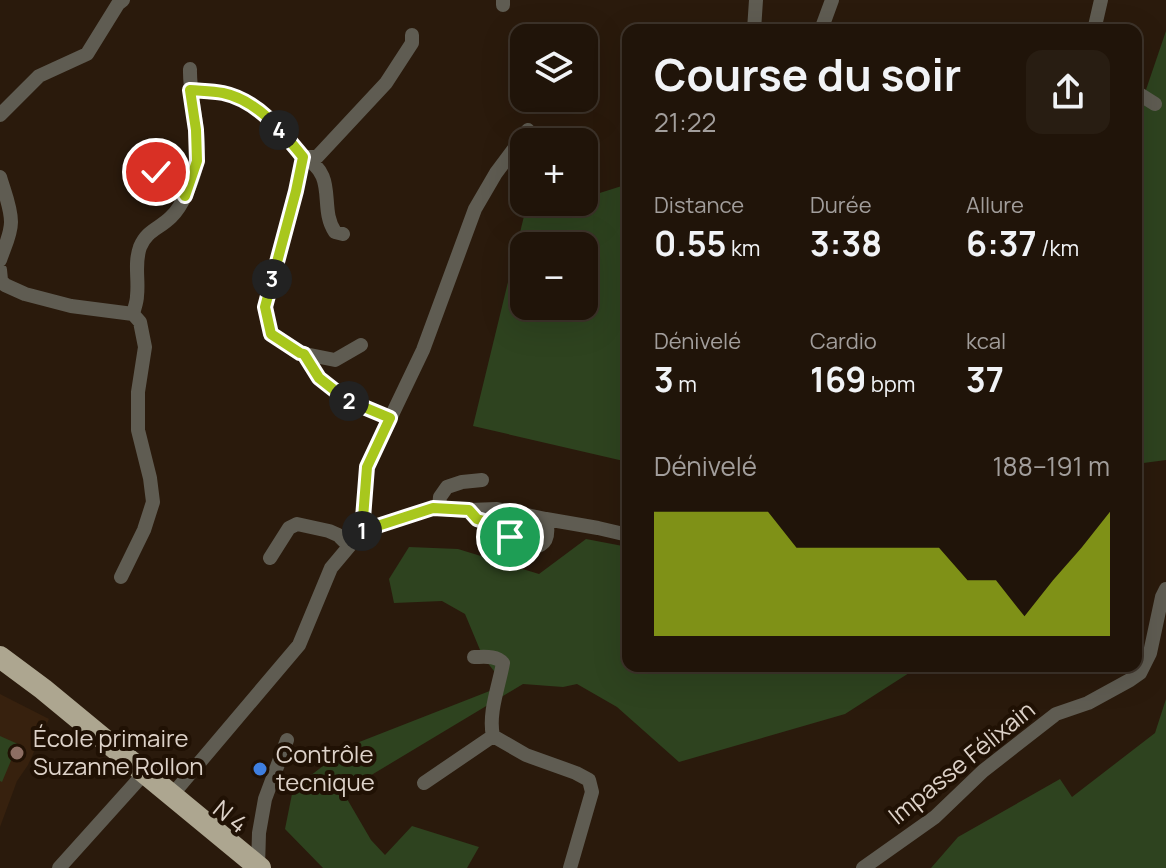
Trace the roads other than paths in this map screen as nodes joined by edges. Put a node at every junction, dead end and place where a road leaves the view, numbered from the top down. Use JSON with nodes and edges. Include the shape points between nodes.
{"nodes":[{"id":1,"x":123,"y":0,"type":"edge"},
{"id":2,"x":756,"y":0,"type":"edge"},
{"id":3,"x":832,"y":0,"type":"edge"},
{"id":4,"x":1101,"y":0,"type":"edge"},
{"id":5,"x":754,"y":24,"type":"edge"},
{"id":6,"x":823,"y":24,"type":"edge"},
{"id":7,"x":1095,"y":24,"type":"edge"},
{"id":8,"x":412,"y":35,"type":"dead end"},
{"id":9,"x":190,"y":69,"type":"dead end"},
{"id":10,"x":190,"y":90,"type":"junction"},
{"id":11,"x":1142,"y":96,"type":"edge"},
{"id":12,"x":1155,"y":104,"type":"dead end"},
{"id":13,"x":0,"y":115,"type":"edge"},
{"id":14,"x":510,"y":154,"type":"edge"},
{"id":15,"x":303,"y":157,"type":"junction"},
{"id":16,"x":156,"y":172,"type":"dead end"},
{"id":17,"x":0,"y":177,"type":"edge"},
{"id":18,"x":185,"y":196,"type":"junction"},
{"id":19,"x":343,"y":234,"type":"dead end"},
{"id":20,"x":0,"y":260,"type":"edge"},
{"id":21,"x":0,"y":270,"type":"edge"},
{"id":22,"x":133,"y":314,"type":"junction"},
{"id":23,"x":361,"y":345,"type":"dead end"},
{"id":24,"x":304,"y":354,"type":"junction"},
{"id":25,"x":390,"y":418,"type":"junction"},
{"id":26,"x":482,"y":480,"type":"dead end"},
{"id":27,"x":439,"y":508,"type":"junction"},
{"id":28,"x":469,"y":510,"type":"junction"},
{"id":29,"x":546,"y":519,"type":"junction"},
{"id":30,"x":362,"y":531,"type":"junction"},
{"id":31,"x":622,"y":534,"type":"edge"},
{"id":32,"x":349,"y":546,"type":"junction"},
{"id":33,"x":270,"y":558,"type":"dead end"},
{"id":34,"x":121,"y":577,"type":"dead end"},
{"id":35,"x":1166,"y":589,"type":"edge"},
{"id":36,"x":0,"y":657,"type":"edge"},
{"id":37,"x":474,"y":657,"type":"dead end"},
{"id":38,"x":1142,"y":669,"type":"edge"},
{"id":39,"x":1140,"y":672,"type":"edge"},
{"id":40,"x":0,"y":674,"type":"edge"},
{"id":41,"x":493,"y":736,"type":"junction"},
{"id":42,"x":287,"y":740,"type":"dead end"},
{"id":43,"x":140,"y":778,"type":"junction"},
{"id":44,"x":424,"y":783,"type":"dead end"},
{"id":45,"x":172,"y":795,"type":"junction"},
{"id":46,"x":59,"y":868,"type":"edge"},
{"id":47,"x":256,"y":868,"type":"edge"},
{"id":48,"x":570,"y":868,"type":"edge"},
{"id":49,"x":863,"y":868,"type":"edge"}],
"edges":[{"from":1,"to":13,"type":"street","via":[[87,54],[39,76]]},
{"from":2,"to":5,"type":"street"},
{"from":3,"to":6,"type":"street"},
{"from":4,"to":7,"type":"street"},
{"from":8,"to":15,"type":"street","via":[[386,83],[317,157]]},
{"from":9,"to":10,"type":"street"},
{"from":10,"to":15,"type":"street","via":[[225,93],[257,108]]},
{"from":10,"to":18,"type":"street","via":[[197,161]]},
{"from":11,"to":12,"type":"street"},
{"from":14,"to":25,"type":"street","via":[[475,209],[423,350]]},
{"from":15,"to":19,"type":"street","via":[[320,171],[329,224]]},
{"from":15,"to":24,"type":"street","via":[[265,307],[271,334]]},
{"from":16,"to":18,"type":"street"},
{"from":17,"to":20,"type":"street","via":[[11,223]]},
{"from":18,"to":22,"type":"street","via":[[171,218],[149,232],[141,246]]},
{"from":21,"to":22,"type":"street","via":[[5,285],[25,294]]},
{"from":22,"to":34,"type":"street","via":[[143,328],[138,430],[153,502]]},
{"from":23,"to":24,"type":"street","via":[[335,360]]},
{"from":24,"to":25,"type":"street","via":[[319,378],[347,400]]},
{"from":25,"to":30,"type":"street","via":[[367,467]]},
{"from":26,"to":27,"type":"street","via":[[447,487]]},
{"from":27,"to":28,"type":"street"},
{"from":27,"to":30,"type":"street"},
{"from":28,"to":29,"type":"street","via":[[497,509]]},
{"from":28,"to":29,"type":"street","via":[[477,519],[506,528],[515,543],[533,549],[545,541]]},
{"from":29,"to":31,"type":"street"},
{"from":30,"to":32,"type":"street"},
{"from":32,"to":33,"type":"street","via":[[329,531],[297,524]]},
{"from":32,"to":45,"type":"street","via":[[331,568],[299,645]]},
{"from":35,"to":38,"type":"street","name":"Impasse Félixain"},
{"from":36,"to":45,"type":"highway","number":"N 4"},
{"from":37,"to":41,"type":"street","via":[[494,657],[503,663]]},
{"from":39,"to":49,"type":"street","name":"Impasse Félixain","via":[[1088,703],[1056,714],[935,817]]},
{"from":40,"to":43,"type":"highway","name":"N 4"},
{"from":41,"to":44,"type":"street"},
{"from":41,"to":48,"type":"street","via":[[589,780],[592,792]]},
{"from":42,"to":47,"type":"street","via":[[265,799]]},
{"from":43,"to":46,"type":"street"},
{"from":43,"to":47,"type":"highway","name":"N 4"},
{"from":45,"to":47,"type":"highway","number":"N 4"}]}
